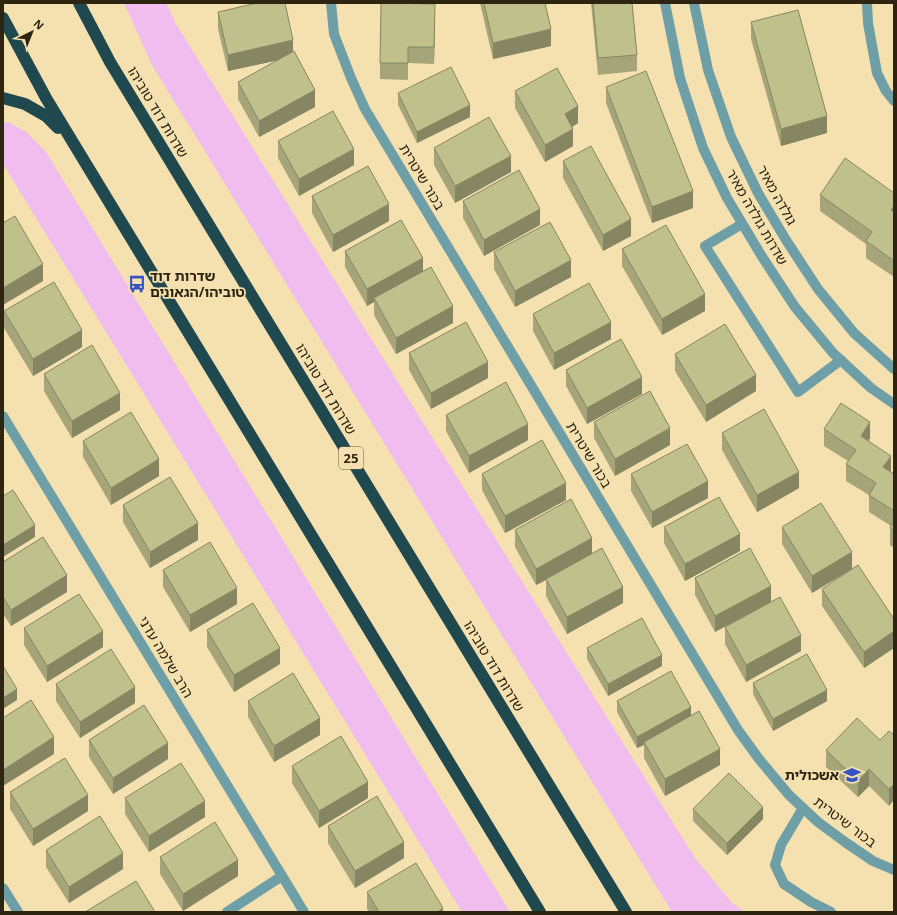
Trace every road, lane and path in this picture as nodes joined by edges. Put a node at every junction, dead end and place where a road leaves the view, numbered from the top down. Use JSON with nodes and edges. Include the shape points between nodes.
{"nodes":[{"id":1,"x":79,"y":3,"type":"edge"},
{"id":2,"x":331,"y":3,"type":"edge"},
{"id":3,"x":665,"y":3,"type":"edge"},
{"id":4,"x":694,"y":3,"type":"edge"},
{"id":5,"x":867,"y":3,"type":"edge"},
{"id":6,"x":3,"y":18,"type":"edge"},
{"id":7,"x":3,"y":98,"type":"edge"},
{"id":8,"x":894,"y":101,"type":"edge"},
{"id":9,"x":73,"y":143,"type":"junction"},
{"id":10,"x":742,"y":224,"type":"junction"},
{"id":11,"x":841,"y":360,"type":"junction"},
{"id":12,"x":894,"y":368,"type":"edge"},
{"id":13,"x":894,"y":404,"type":"edge"},
{"id":14,"x":3,"y":416,"type":"edge"},
{"id":15,"x":803,"y":808,"type":"junction"},
{"id":16,"x":894,"y":870,"type":"edge"},
{"id":17,"x":282,"y":876,"type":"junction"},
{"id":18,"x":3,"y":888,"type":"edge"},
{"id":19,"x":18,"y":912,"type":"edge"},
{"id":20,"x":227,"y":912,"type":"edge"},
{"id":21,"x":304,"y":912,"type":"edge"},
{"id":22,"x":540,"y":912,"type":"edge"},
{"id":23,"x":626,"y":912,"type":"edge"},
{"id":24,"x":831,"y":912,"type":"edge"}],
"edges":[{"from":1,"to":23,"type":"highway","name":"שדרות דוד טוביהו","number":"25","via":[[110,62]]},
{"from":2,"to":15,"type":"street","name":"בכור שיטרית","via":[[334,34],[365,109],[738,730],[759,760]]},
{"from":3,"to":10,"type":"street","name":"שדרות גולדה מאיר","via":[[680,78],[703,148]]},
{"from":4,"to":12,"type":"street","name":"גולדה מאיר","via":[[708,70],[731,137],[758,193],[818,289],[854,332]]},
{"from":5,"to":8,"type":"street","via":[[877,73]]},
{"from":6,"to":9,"type":"highway"},
{"from":7,"to":9,"type":"highway","via":[[25,104],[46,116]]},
{"from":9,"to":22,"type":"highway"},
{"from":10,"to":11,"type":"street","name":"שדרות גולדה מאיר","via":[[795,307]]},
{"from":10,"to":11,"type":"street","via":[[705,246],[798,392]]},
{"from":11,"to":13,"type":"street","name":"שדרות גולדה מאיר","via":[[871,388]]},
{"from":14,"to":17,"type":"street","name":"הרב שלמה עדני"},
{"from":15,"to":16,"type":"street","name":"בכור שיטרית","via":[[845,842],[873,861]]},
{"from":15,"to":24,"type":"street","via":[[780,846],[775,865],[784,884]]},
{"from":17,"to":20,"type":"street"},
{"from":17,"to":21,"type":"street","name":"הרב שלמה עדני"},
{"from":18,"to":19,"type":"street"}]}
